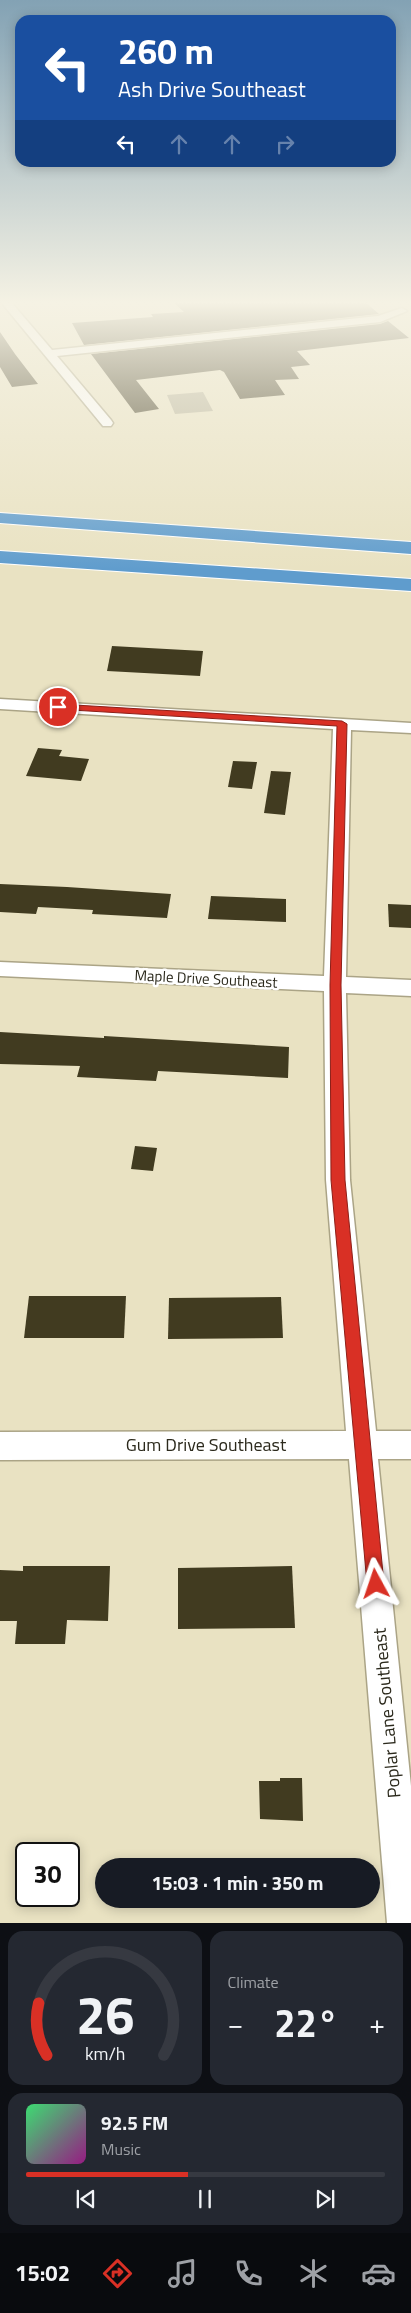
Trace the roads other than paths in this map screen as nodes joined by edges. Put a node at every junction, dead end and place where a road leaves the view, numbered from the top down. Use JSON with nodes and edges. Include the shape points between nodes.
{"nodes":[{"id":1,"x":81,"y":392,"type":"edge"},
{"id":2,"x":108,"y":423,"type":"dead end"},
{"id":3,"x":0,"y":518,"type":"edge"},
{"id":4,"x":411,"y":548,"type":"edge"},
{"id":5,"x":0,"y":557,"type":"edge"},
{"id":6,"x":411,"y":585,"type":"edge"},
{"id":7,"x":0,"y":704,"type":"edge"},
{"id":8,"x":342,"y":724,"type":"junction"},
{"id":9,"x":411,"y":728,"type":"edge"},
{"id":10,"x":0,"y":970,"type":"edge"},
{"id":11,"x":335,"y":985,"type":"junction"},
{"id":12,"x":411,"y":988,"type":"edge"},
{"id":13,"x":363,"y":1445,"type":"junction"},
{"id":14,"x":411,"y":1445,"type":"edge"},
{"id":15,"x":0,"y":1446,"type":"edge"},
{"id":16,"x":406,"y":1923,"type":"edge"}],
"edges":[{"from":1,"to":2,"type":"street"},
{"from":3,"to":4,"type":"highway"},
{"from":5,"to":6,"type":"highway"},
{"from":7,"to":8,"type":"street"},
{"from":8,"to":9,"type":"street"},
{"from":8,"to":11,"type":"street","name":"Poplar Lane Southeast"},
{"from":10,"to":11,"type":"street","name":"Maple Drive Southeast"},
{"from":11,"to":12,"type":"street","name":"Maple Drive Southeast"},
{"from":11,"to":13,"type":"street","name":"Poplar Lane Southeast","via":[[338,1180]]},
{"from":13,"to":14,"type":"street","name":"Gum Drive Southeast"},
{"from":13,"to":15,"type":"street","name":"Gum Drive Southeast"},
{"from":13,"to":16,"type":"street","name":"Poplar Lane Southeast"}]}
